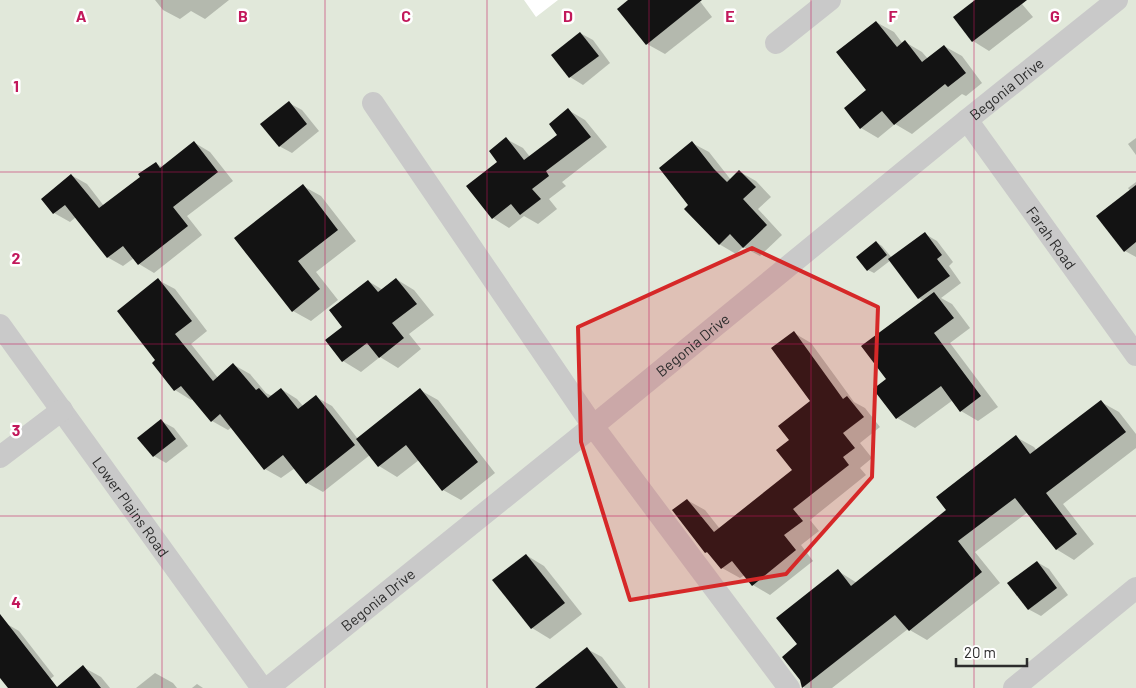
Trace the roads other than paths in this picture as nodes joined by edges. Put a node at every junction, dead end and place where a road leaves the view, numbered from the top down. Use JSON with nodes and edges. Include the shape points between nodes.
{"nodes":[{"id":1,"x":830,"y":0,"type":"edge"},
{"id":2,"x":1117,"y":0,"type":"edge"},
{"id":3,"x":776,"y":43,"type":"dead end"},
{"id":4,"x":373,"y":103,"type":"dead end"},
{"id":5,"x":967,"y":120,"type":"junction"},
{"id":6,"x":0,"y":324,"type":"edge"},
{"id":7,"x":1136,"y":355,"type":"edge"},
{"id":8,"x":62,"y":410,"type":"junction"},
{"id":9,"x":593,"y":426,"type":"junction"},
{"id":10,"x":0,"y":457,"type":"edge"},
{"id":11,"x":1136,"y":588,"type":"edge"},
{"id":12,"x":262,"y":688,"type":"edge"},
{"id":13,"x":268,"y":688,"type":"edge"},
{"id":14,"x":789,"y":688,"type":"edge"},
{"id":15,"x":1014,"y":688,"type":"edge"}],
"edges":[{"from":1,"to":3,"type":"street"},
{"from":2,"to":5,"type":"street","name":"Begonia Drive"},
{"from":4,"to":9,"type":"street"},
{"from":5,"to":7,"type":"street","name":"Farah Road"},
{"from":5,"to":9,"type":"street","name":"Begonia Drive"},
{"from":6,"to":8,"type":"street","name":"Lower Plains Road"},
{"from":8,"to":10,"type":"street"},
{"from":8,"to":12,"type":"street","name":"Lower Plains Road"},
{"from":9,"to":13,"type":"street","name":"Begonia Drive"},
{"from":9,"to":14,"type":"street"},
{"from":11,"to":15,"type":"street"}]}
